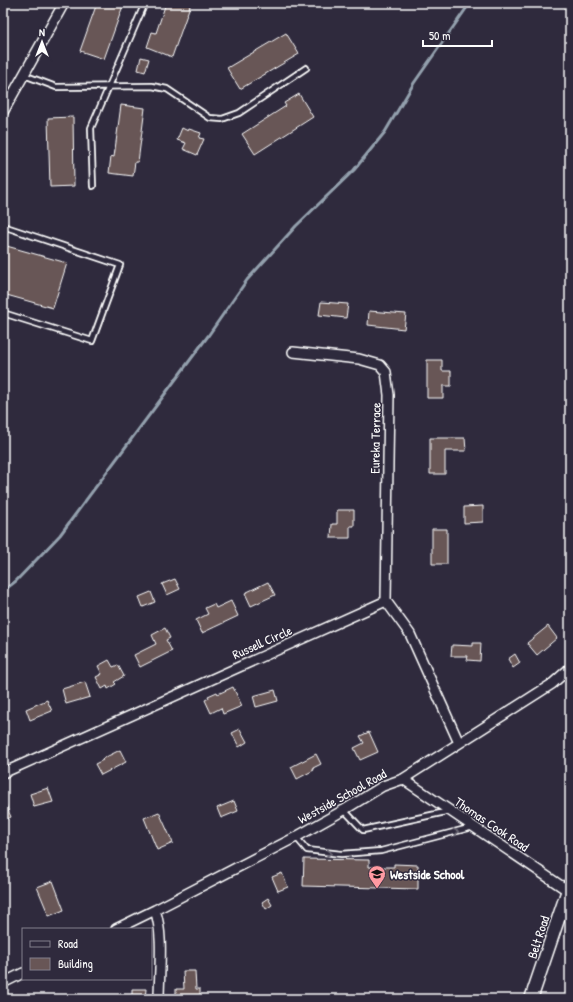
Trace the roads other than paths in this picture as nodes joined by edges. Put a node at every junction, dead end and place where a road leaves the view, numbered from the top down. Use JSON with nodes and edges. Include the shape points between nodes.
{"nodes":[{"id":1,"x":64,"y":3,"type":"edge"},
{"id":2,"x":146,"y":3,"type":"edge"},
{"id":3,"x":306,"y":68,"type":"dead end"},
{"id":4,"x":24,"y":75,"type":"junction"},
{"id":5,"x":110,"y":86,"type":"junction"},
{"id":6,"x":3,"y":112,"type":"edge"},
{"id":7,"x":93,"y":186,"type":"dead end"},
{"id":8,"x":3,"y":226,"type":"edge"},
{"id":9,"x":3,"y":313,"type":"edge"},
{"id":10,"x":293,"y":352,"type":"dead end"},
{"id":11,"x":386,"y":601,"type":"junction"},
{"id":12,"x":570,"y":668,"type":"edge"},
{"id":13,"x":459,"y":743,"type":"junction"},
{"id":14,"x":3,"y":773,"type":"edge"},
{"id":15,"x":403,"y":779,"type":"junction"},
{"id":16,"x":344,"y":810,"type":"junction"},
{"id":17,"x":451,"y":811,"type":"junction"},
{"id":18,"x":474,"y":827,"type":"junction"},
{"id":19,"x":296,"y":837,"type":"junction"},
{"id":20,"x":569,"y":887,"type":"edge"},
{"id":21,"x":155,"y":910,"type":"junction"},
{"id":22,"x":118,"y":928,"type":"edge"},
{"id":23,"x":22,"y":974,"type":"edge"},
{"id":24,"x":3,"y":983,"type":"edge"},
{"id":25,"x":159,"y":999,"type":"edge"},
{"id":26,"x":531,"y":999,"type":"edge"}],
"edges":[{"from":1,"to":4,"type":"street"},
{"from":2,"to":5,"type":"lane"},
{"from":3,"to":5,"type":"lane","via":[[239,113],[222,119],[210,118],[167,89],[152,86]]},
{"from":4,"to":5,"type":"lane","via":[[56,87]]},
{"from":4,"to":6,"type":"street"},
{"from":5,"to":7,"type":"lane","via":[[91,128]]},
{"from":8,"to":9,"type":"lane","via":[[120,265],[92,341]]},
{"from":10,"to":11,"type":"street","name":"Eureka Terrace","via":[[360,359],[380,365],[386,372],[389,395]]},
{"from":11,"to":13,"type":"street","via":[[410,634]]},
{"from":11,"to":14,"type":"street","name":"Russell Circle"},
{"from":12,"to":13,"type":"street","name":"Westside School Road","via":[[552,684]]},
{"from":13,"to":15,"type":"street","name":"Westside School Road"},
{"from":15,"to":16,"type":"street","name":"Westside School Road","via":[[383,786]]},
{"from":15,"to":17,"type":"street","name":"Thomas Cook Road"},
{"from":16,"to":17,"type":"lane","via":[[363,830]]},
{"from":16,"to":19,"type":"street","name":"Westside School Road"},
{"from":17,"to":18,"type":"street","name":"Thomas Cook Road"},
{"from":19,"to":18,"type":"lane","one_way":true,"via":[[307,850],[341,854],[381,851]]},
{"from":18,"to":20,"type":"street","name":"Thomas Cook Road"},
{"from":19,"to":21,"type":"street","name":"Westside School Road"},
{"from":20,"to":26,"type":"street","name":"Belt Road"},
{"from":21,"to":22,"type":"street","name":"Westside School Road"},
{"from":21,"to":25,"type":"street","via":[[159,934]]},
{"from":23,"to":24,"type":"street"}]}
